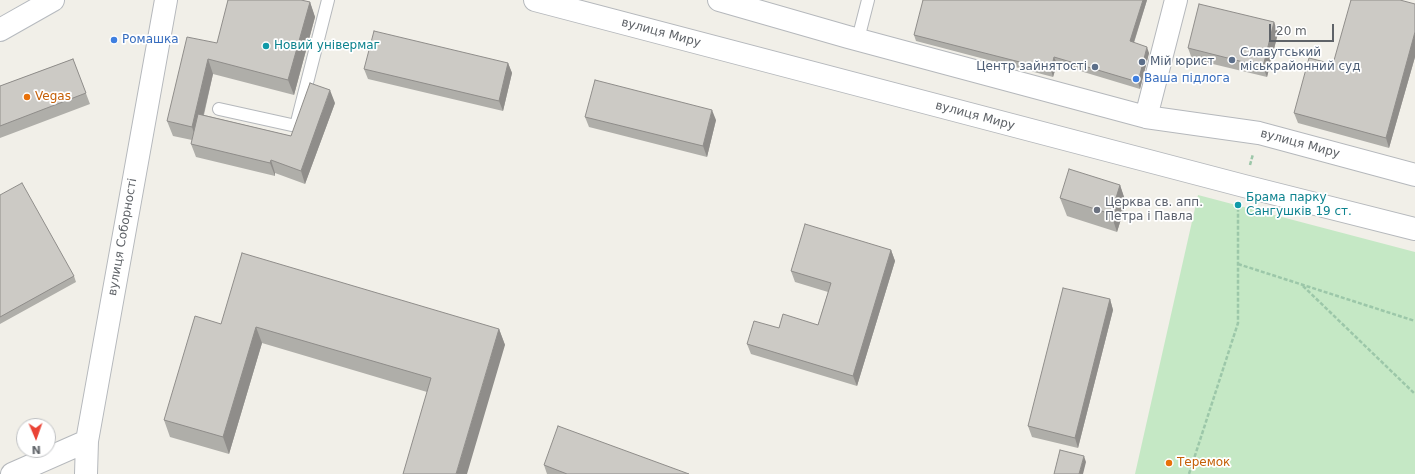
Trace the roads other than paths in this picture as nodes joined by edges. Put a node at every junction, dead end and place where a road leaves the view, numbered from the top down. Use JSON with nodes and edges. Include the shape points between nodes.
{"nodes":[{"id":1,"x":53,"y":0,"type":"edge"},
{"id":2,"x":166,"y":0,"type":"edge"},
{"id":3,"x":328,"y":0,"type":"edge"},
{"id":4,"x":535,"y":0,"type":"edge"},
{"id":5,"x":719,"y":0,"type":"edge"},
{"id":6,"x":868,"y":0,"type":"edge"},
{"id":7,"x":1176,"y":0,"type":"edge"},
{"id":8,"x":0,"y":30,"type":"edge"},
{"id":9,"x":858,"y":39,"type":"junction"},
{"id":10,"x":219,"y":109,"type":"dead end"},
{"id":11,"x":1146,"y":117,"type":"junction"},
{"id":12,"x":1415,"y":175,"type":"edge"},
{"id":13,"x":1415,"y":228,"type":"edge"},
{"id":14,"x":87,"y":441,"type":"junction"},
{"id":15,"x":12,"y":474,"type":"edge"},
{"id":16,"x":86,"y":474,"type":"edge"}],
"edges":[{"from":1,"to":8,"type":"street"},
{"from":2,"to":14,"type":"street","name":"вулиця Соборності"},
{"from":3,"to":10,"type":"lane","via":[[296,126]]},
{"from":4,"to":13,"type":"street","name":"вулиця Миру","via":[[1244,186]]},
{"from":5,"to":9,"type":"street","name":"вулиця Миру"},
{"from":6,"to":9,"type":"lane"},
{"from":7,"to":11,"type":"street"},
{"from":9,"to":11,"type":"street","name":"вулиця Миру"},
{"from":11,"to":12,"type":"street","name":"вулиця Миру","via":[[1259,133]]},
{"from":14,"to":15,"type":"street"},
{"from":14,"to":16,"type":"street","name":"вулиця Соборності"}]}
